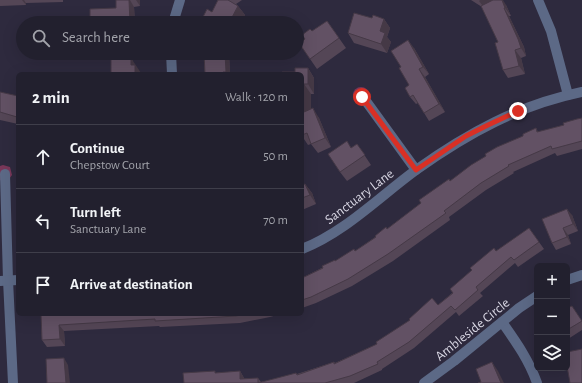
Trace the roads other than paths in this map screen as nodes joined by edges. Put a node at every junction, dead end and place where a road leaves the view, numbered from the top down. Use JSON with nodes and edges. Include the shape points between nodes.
{"nodes":[{"id":1,"x":180,"y":0,"type":"edge"},
{"id":2,"x":538,"y":0,"type":"edge"},
{"id":3,"x":175,"y":16,"type":"edge"},
{"id":4,"x":171,"y":60,"type":"edge"},
{"id":5,"x":172,"y":72,"type":"edge"},
{"id":6,"x":582,"y":92,"type":"edge"},
{"id":7,"x":568,"y":95,"type":"junction"},
{"id":8,"x":362,"y":97,"type":"dead end"},
{"id":9,"x":416,"y":170,"type":"junction"},
{"id":10,"x":5,"y":174,"type":"dead end"},
{"id":11,"x":304,"y":248,"type":"edge"},
{"id":12,"x":582,"y":275,"type":"edge"},
{"id":13,"x":570,"y":279,"type":"edge"},
{"id":14,"x":9,"y":280,"type":"edge"},
{"id":15,"x":534,"y":298,"type":"edge"},
{"id":16,"x":502,"y":322,"type":"junction"},
{"id":17,"x":13,"y":383,"type":"edge"},
{"id":18,"x":424,"y":383,"type":"edge"},
{"id":19,"x":537,"y":383,"type":"edge"}],
"edges":[{"from":1,"to":3,"type":"street"},
{"from":2,"to":7,"type":"street","via":[[551,31]]},
{"from":4,"to":5,"type":"street"},
{"from":6,"to":7,"type":"street","name":"Sanctuary Lane"},
{"from":7,"to":9,"type":"street","name":"Sanctuary Lane","via":[[518,111],[488,125],[466,136]]},
{"from":8,"to":9,"type":"street"},
{"from":9,"to":11,"type":"street","name":"Sanctuary Lane","via":[[346,224]]},
{"from":10,"to":14,"type":"street"},
{"from":12,"to":13,"type":"street"},
{"from":14,"to":17,"type":"street"},
{"from":15,"to":16,"type":"street","name":"Ambleside Circle"},
{"from":16,"to":18,"type":"street","name":"Ambleside Circle"},
{"from":16,"to":19,"type":"street","via":[[530,364]]}]}
